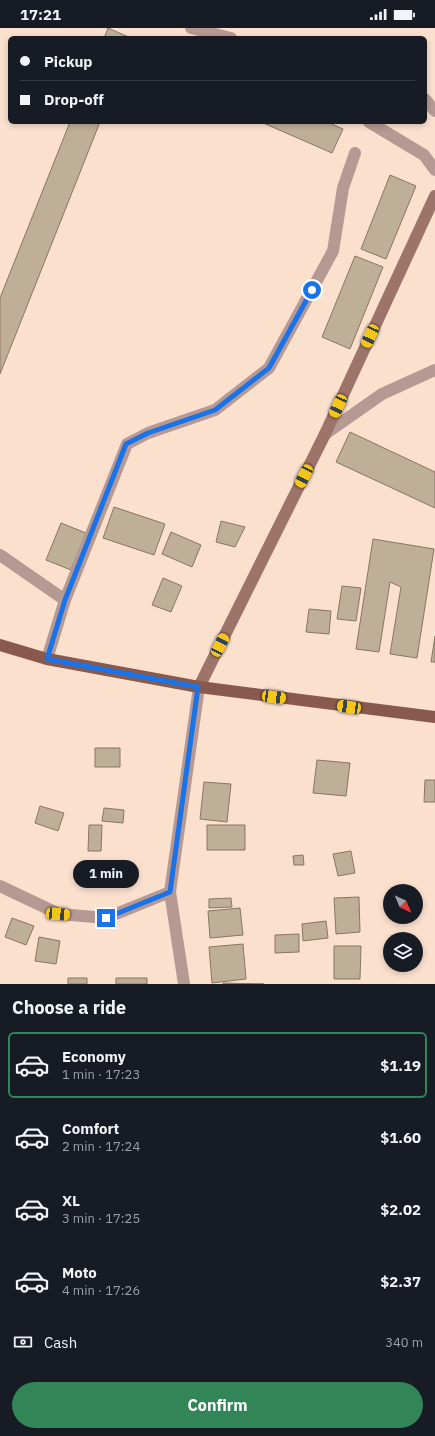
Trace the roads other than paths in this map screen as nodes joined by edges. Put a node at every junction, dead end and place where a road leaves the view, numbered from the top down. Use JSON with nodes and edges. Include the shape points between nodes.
{"nodes":[{"id":1,"x":191,"y":28,"type":"edge"},
{"id":2,"x":221,"y":36,"type":"edge"},
{"id":3,"x":427,"y":101,"type":"edge"},
{"id":4,"x":435,"y":111,"type":"edge"},
{"id":5,"x":372,"y":124,"type":"edge"},
{"id":6,"x":355,"y":153,"type":"dead end"},
{"id":7,"x":435,"y":170,"type":"edge"},
{"id":8,"x":435,"y":196,"type":"edge"},
{"id":9,"x":435,"y":370,"type":"edge"},
{"id":10,"x":325,"y":434,"type":"junction"},
{"id":11,"x":0,"y":555,"type":"edge"},
{"id":12,"x":65,"y":600,"type":"junction"},
{"id":13,"x":0,"y":645,"type":"edge"},
{"id":14,"x":47,"y":659,"type":"junction"},
{"id":15,"x":198,"y":687,"type":"junction"},
{"id":16,"x":435,"y":717,"type":"edge"},
{"id":17,"x":0,"y":886,"type":"edge"},
{"id":18,"x":170,"y":892,"type":"junction"},
{"id":19,"x":184,"y":984,"type":"edge"}],
"edges":[{"from":1,"to":2,"type":"street"},
{"from":3,"to":4,"type":"street"},
{"from":5,"to":7,"type":"street","via":[[424,155]]},
{"from":6,"to":12,"type":"street","via":[[343,188],[333,251],[269,368],[215,410],[148,433],[126,444]]},
{"from":8,"to":10,"type":"street"},
{"from":9,"to":10,"type":"street","via":[[382,394]]},
{"from":10,"to":15,"type":"street"},
{"from":11,"to":12,"type":"street"},
{"from":12,"to":14,"type":"street"},
{"from":13,"to":14,"type":"main road"},
{"from":14,"to":15,"type":"main road"},
{"from":15,"to":16,"type":"main road"},
{"from":15,"to":18,"type":"street"},
{"from":17,"to":18,"type":"street","via":[[58,914],[106,918]]},
{"from":18,"to":19,"type":"street"}]}
